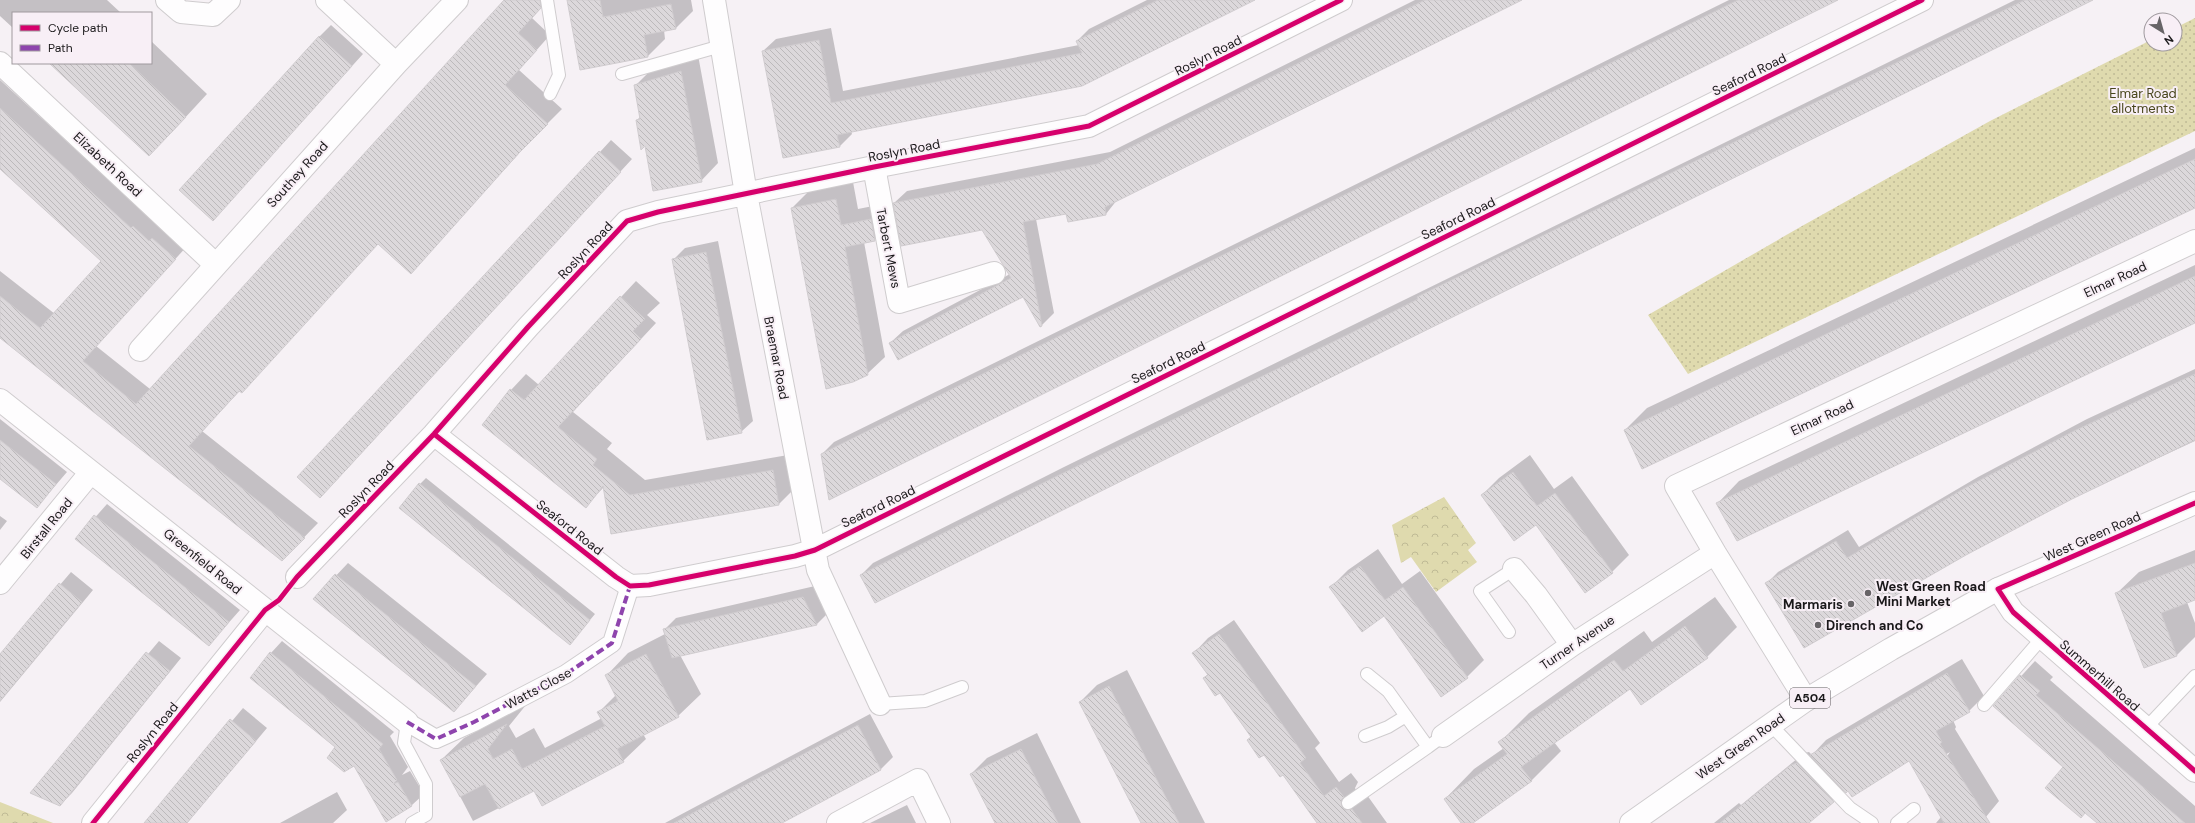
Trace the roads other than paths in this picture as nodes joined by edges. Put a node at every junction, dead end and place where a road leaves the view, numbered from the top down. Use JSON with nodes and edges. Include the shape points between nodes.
{"nodes":[{"id":1,"x":167,"y":0,"type":"edge"},
{"id":2,"x":229,"y":0,"type":"edge"},
{"id":3,"x":327,"y":0,"type":"edge"},
{"id":4,"x":457,"y":0,"type":"edge"},
{"id":5,"x":547,"y":0,"type":"edge"},
{"id":6,"x":714,"y":0,"type":"edge"},
{"id":7,"x":1341,"y":0,"type":"edge"},
{"id":8,"x":1922,"y":0,"type":"edge"},
{"id":9,"x":721,"y":46,"type":"junction"},
{"id":10,"x":0,"y":63,"type":"edge"},
{"id":11,"x":396,"y":64,"type":"junction"},
{"id":12,"x":622,"y":74,"type":"dead end"},
{"id":13,"x":550,"y":94,"type":"dead end"},
{"id":14,"x":874,"y":167,"type":"junction"},
{"id":15,"x":746,"y":194,"type":"junction"},
{"id":16,"x":2195,"y":241,"type":"edge"},
{"id":17,"x":216,"y":265,"type":"junction"},
{"id":18,"x":994,"y":273,"type":"dead end"},
{"id":19,"x":140,"y":350,"type":"dead end"},
{"id":20,"x":0,"y":400,"type":"edge"},
{"id":21,"x":434,"y":434,"type":"junction"},
{"id":22,"x":91,"y":472,"type":"junction"},
{"id":23,"x":2195,"y":503,"type":"edge"},
{"id":24,"x":815,"y":550,"type":"junction"},
{"id":25,"x":1715,"y":553,"type":"junction"},
{"id":26,"x":1514,"y":569,"type":"joint"},
{"id":27,"x":298,"y":577,"type":"dead end"},
{"id":28,"x":0,"y":583,"type":"edge"},
{"id":29,"x":630,"y":586,"type":"junction"},
{"id":30,"x":1998,"y":589,"type":"junction"},
{"id":31,"x":264,"y":610,"type":"junction"},
{"id":32,"x":1509,"y":632,"type":"dead end"},
{"id":33,"x":2042,"y":638,"type":"junction"},
{"id":34,"x":1572,"y":645,"type":"junction"},
{"id":35,"x":1367,"y":674,"type":"dead end"},
{"id":36,"x":2195,"y":676,"type":"edge"},
{"id":37,"x":962,"y":687,"type":"dead end"},
{"id":38,"x":1806,"y":700,"type":"junction"},
{"id":39,"x":880,"y":704,"type":"joint"},
{"id":40,"x":1984,"y":705,"type":"dead end"},
{"id":41,"x":1406,"y":716,"type":"junction"},
{"id":42,"x":407,"y":722,"type":"junction"},
{"id":43,"x":1771,"y":725,"type":"junction"},
{"id":44,"x":2145,"y":729,"type":"junction"},
{"id":45,"x":1365,"y":736,"type":"dead end"},
{"id":46,"x":1436,"y":742,"type":"junction"},
{"id":47,"x":2195,"y":771,"type":"edge"},
{"id":48,"x":1348,"y":803,"type":"dead end"},
{"id":49,"x":1914,"y":809,"type":"dead end"},
{"id":50,"x":93,"y":823,"type":"edge"},
{"id":51,"x":412,"y":823,"type":"edge"},
{"id":52,"x":838,"y":823,"type":"edge"},
{"id":53,"x":939,"y":823,"type":"edge"},
{"id":54,"x":1631,"y":823,"type":"edge"},
{"id":55,"x":1872,"y":823,"type":"edge"},
{"id":56,"x":1897,"y":823,"type":"edge"}],
"edges":[{"from":1,"to":2,"type":"street","via":[[181,12],[213,15]]},
{"from":3,"to":11,"type":"street"},
{"from":4,"to":11,"type":"street","name":"Southey Road"},
{"from":5,"to":13,"type":"lane","via":[[559,75]]},
{"from":6,"to":9,"type":"street","name":"Braemar Road"},
{"from":7,"to":14,"type":"street","name":"Roslyn Road","via":[[1089,126]]},
{"from":8,"to":24,"type":"street","name":"Seaford Road"},
{"from":9,"to":12,"type":"lane"},
{"from":9,"to":15,"type":"street","name":"Braemar Road"},
{"from":10,"to":17,"type":"street","name":"Elizabeth Road"},
{"from":11,"to":17,"type":"street","name":"Southey Road"},
{"from":14,"to":15,"type":"street","name":"Roslyn Road"},
{"from":14,"to":18,"type":"street","name":"Tarbert Mews","via":[[899,302]]},
{"from":15,"to":21,"type":"street","name":"Roslyn Road","via":[[627,221],[528,327]]},
{"from":15,"to":24,"type":"street","name":"Braemar Road"},
{"from":16,"to":25,"type":"street","name":"Elmar Road","via":[[1676,486]]},
{"from":17,"to":19,"type":"street","name":"Southey Road"},
{"from":20,"to":22,"type":"street","name":"Greenfield Road"},
{"from":21,"to":27,"type":"street","name":"Roslyn Road"},
{"from":21,"to":29,"type":"street","name":"Seaford Road","via":[[616,578]]},
{"from":22,"to":28,"type":"street","name":"Birstall Road"},
{"from":22,"to":31,"type":"street","name":"Greenfield Road"},
{"from":23,"to":30,"type":"street","name":"West Green Road","number":"A504"},
{"from":24,"to":29,"type":"street","name":"Seaford Road","via":[[649,585]]},
{"from":24,"to":39,"type":"street","name":"Braemar Road","via":[[818,570]]},
{"from":25,"to":34,"type":"street","name":"Turner Avenue"},
{"from":25,"to":38,"type":"street","name":"Elmar Road"},
{"from":26,"to":32,"type":"lane","via":[[1480,591]]},
{"from":26,"to":34,"type":"street"},
{"from":29,"to":42,"type":"street","name":"Watts Close","via":[[612,643],[566,674],[436,739]]},
{"from":30,"to":33,"type":"street","name":"Summerhill Road","via":[[2012,612]]},
{"from":30,"to":38,"type":"street","name":"West Green Road","number":"A504"},
{"from":31,"to":42,"type":"street","name":"Greenfield Road"},
{"from":31,"to":50,"type":"street","name":"Roslyn Road"},
{"from":33,"to":40,"type":"lane"},
{"from":33,"to":44,"type":"street","name":"Summerhill Road"},
{"from":34,"to":46,"type":"street","name":"Turner Avenue"},
{"from":35,"to":41,"type":"lane","via":[[1388,691]]},
{"from":36,"to":44,"type":"lane"},
{"from":37,"to":39,"type":"lane","via":[[925,701]]},
{"from":38,"to":43,"type":"street","name":"West Green Road","number":"A504"},
{"from":41,"to":45,"type":"lane","via":[[1388,728]]},
{"from":41,"to":46,"type":"lane"},
{"from":42,"to":51,"type":"lane","via":[[404,743],[426,784],[426,814]]},
{"from":43,"to":54,"type":"street","name":"West Green Road","number":"A504"},
{"from":43,"to":55,"type":"lane","via":[[1850,808]]},
{"from":44,"to":47,"type":"street","name":"Summerhill Road"},
{"from":46,"to":48,"type":"lane"},
{"from":49,"to":56,"type":"lane"},
{"from":52,"to":53,"type":"street","via":[[918,780]]}]}
